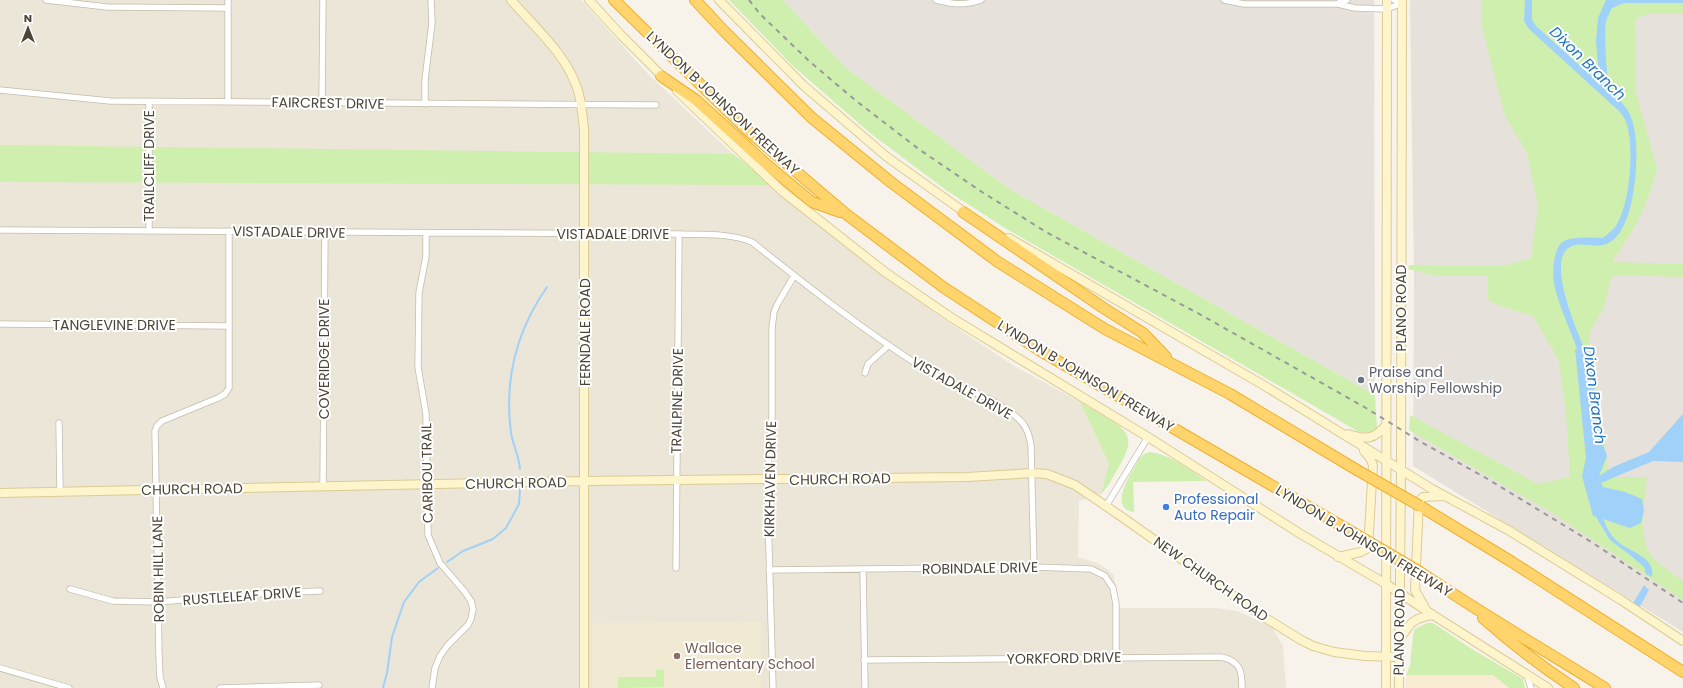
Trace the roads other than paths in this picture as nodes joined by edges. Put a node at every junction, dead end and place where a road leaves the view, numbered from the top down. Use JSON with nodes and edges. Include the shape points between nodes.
{"nodes":[{"id":1,"x":46,"y":0,"type":"edge"},
{"id":2,"x":228,"y":0,"type":"edge"},
{"id":3,"x":323,"y":0,"type":"edge"},
{"id":4,"x":432,"y":0,"type":"edge"},
{"id":5,"x":511,"y":0,"type":"edge"},
{"id":6,"x":589,"y":0,"type":"edge"},
{"id":7,"x":614,"y":0,"type":"edge"},
{"id":8,"x":695,"y":0,"type":"edge"},
{"id":9,"x":719,"y":0,"type":"edge"},
{"id":10,"x":936,"y":0,"type":"edge"},
{"id":11,"x":981,"y":0,"type":"edge"},
{"id":12,"x":1224,"y":0,"type":"edge"},
{"id":13,"x":1347,"y":0,"type":"edge"},
{"id":14,"x":1394,"y":0,"type":"edge"},
{"id":15,"x":1402,"y":2,"type":"edge"},
{"id":16,"x":1338,"y":4,"type":"junction"},
{"id":17,"x":1387,"y":4,"type":"edge"},
{"id":18,"x":228,"y":8,"type":"junction"},
{"id":19,"x":661,"y":76,"type":"junction"},
{"id":20,"x":0,"y":90,"type":"edge"},
{"id":21,"x":149,"y":102,"type":"junction"},
{"id":22,"x":228,"y":102,"type":"junction"},
{"id":23,"x":322,"y":103,"type":"junction"},
{"id":24,"x":425,"y":104,"type":"junction"},
{"id":25,"x":581,"y":104,"type":"junction"},
{"id":26,"x":656,"y":105,"type":"dead end"},
{"id":27,"x":1387,"y":200,"type":"junction"},
{"id":28,"x":1402,"y":200,"type":"junction"},
{"id":29,"x":963,"y":212,"type":"junction"},
{"id":30,"x":846,"y":214,"type":"junction"},
{"id":31,"x":0,"y":230,"type":"edge"},
{"id":32,"x":149,"y":230,"type":"junction"},
{"id":33,"x":229,"y":231,"type":"junction"},
{"id":34,"x":325,"y":232,"type":"junction"},
{"id":35,"x":426,"y":233,"type":"junction"},
{"id":36,"x":585,"y":233,"type":"junction"},
{"id":37,"x":679,"y":234,"type":"junction"},
{"id":38,"x":794,"y":276,"type":"junction"},
{"id":39,"x":1388,"y":302,"type":"junction"},
{"id":40,"x":1401,"y":302,"type":"junction"},
{"id":41,"x":0,"y":324,"type":"edge"},
{"id":42,"x":228,"y":326,"type":"junction"},
{"id":43,"x":889,"y":345,"type":"junction"},
{"id":44,"x":1171,"y":363,"type":"junction"},
{"id":45,"x":865,"y":373,"type":"dead end"},
{"id":46,"x":59,"y":423,"type":"dead end"},
{"id":47,"x":1387,"y":424,"type":"junction"},
{"id":48,"x":1335,"y":430,"type":"junction"},
{"id":49,"x":1148,"y":437,"type":"junction"},
{"id":50,"x":1355,"y":442,"type":"junction"},
{"id":51,"x":1387,"y":462,"type":"junction"},
{"id":52,"x":1401,"y":470,"type":"junction"},
{"id":53,"x":1033,"y":473,"type":"junction"},
{"id":54,"x":767,"y":480,"type":"junction"},
{"id":55,"x":584,"y":481,"type":"junction"},
{"id":56,"x":676,"y":481,"type":"junction"},
{"id":57,"x":428,"y":484,"type":"junction"},
{"id":58,"x":323,"y":487,"type":"junction"},
{"id":59,"x":156,"y":490,"type":"junction"},
{"id":60,"x":60,"y":491,"type":"junction"},
{"id":61,"x":0,"y":493,"type":"edge"},
{"id":62,"x":1446,"y":496,"type":"junction"},
{"id":63,"x":1106,"y":506,"type":"junction"},
{"id":64,"x":1338,"y":557,"type":"junction"},
{"id":65,"x":1034,"y":567,"type":"junction"},
{"id":66,"x":676,"y":568,"type":"dead end"},
{"id":67,"x":863,"y":569,"type":"junction"},
{"id":68,"x":769,"y":570,"type":"junction"},
{"id":69,"x":1386,"y":584,"type":"junction"},
{"id":70,"x":70,"y":589,"type":"dead end"},
{"id":71,"x":320,"y":591,"type":"dead end"},
{"id":72,"x":1400,"y":593,"type":"junction"},
{"id":73,"x":158,"y":602,"type":"junction"},
{"id":74,"x":1468,"y":604,"type":"junction"},
{"id":75,"x":1430,"y":614,"type":"junction"},
{"id":76,"x":1400,"y":639,"type":"junction"},
{"id":77,"x":1683,"y":641,"type":"edge"},
{"id":78,"x":1116,"y":657,"type":"junction"},
{"id":79,"x":1386,"y":657,"type":"junction"},
{"id":80,"x":1399,"y":657,"type":"junction"},
{"id":81,"x":864,"y":660,"type":"junction"},
{"id":82,"x":0,"y":668,"type":"edge"},
{"id":83,"x":1683,"y":672,"type":"edge"},
{"id":84,"x":1527,"y":674,"type":"junction"},
{"id":85,"x":319,"y":685,"type":"dead end"},
{"id":86,"x":69,"y":688,"type":"edge"},
{"id":87,"x":163,"y":688,"type":"edge"},
{"id":88,"x":220,"y":688,"type":"edge"},
{"id":89,"x":432,"y":688,"type":"edge"},
{"id":90,"x":584,"y":688,"type":"edge"},
{"id":91,"x":773,"y":688,"type":"edge"},
{"id":92,"x":865,"y":688,"type":"edge"},
{"id":93,"x":1242,"y":688,"type":"edge"},
{"id":94,"x":1386,"y":688,"type":"edge"},
{"id":95,"x":1399,"y":688,"type":"edge"},
{"id":96,"x":1531,"y":688,"type":"edge"},
{"id":97,"x":1548,"y":688,"type":"edge"},
{"id":98,"x":1574,"y":688,"type":"edge"},
{"id":99,"x":1604,"y":688,"type":"edge"}],
"edges":[{"from":1,"to":18,"type":"street","via":[[107,7]]},
{"from":2,"to":18,"type":"street"},
{"from":3,"to":23,"type":"street"},
{"from":4,"to":24,"type":"street"},
{"from":5,"to":25,"type":"main road","name":"FERNDALE ROAD","via":[[563,60],[577,86]]},
{"from":6,"to":19,"type":"main road"},
{"from":7,"to":30,"type":"highway","name":"LYNDON B JOHNSON FREEWAY","via":[[746,129]]},
{"from":8,"to":44,"type":"highway","via":[[812,118],[892,183],[998,262],[1105,329]]},
{"from":9,"to":29,"type":"main road","via":[[804,86],[886,157]]},
{"from":10,"to":11,"type":"street","via":[[946,4],[963,4]]},
{"from":12,"to":16,"type":"street","via":[[1244,4]]},
{"from":13,"to":16,"type":"street"},
{"from":14,"to":15,"type":"street"},
{"from":15,"to":17,"type":"street"},
{"from":15,"to":28,"type":"main road","name":"PLANO ROAD"},
{"from":16,"to":17,"type":"street","via":[[1355,8]]},
{"from":17,"to":27,"type":"main road","name":"PLANO ROAD"},
{"from":18,"to":22,"type":"street"},
{"from":19,"to":30,"type":"highway","via":[[696,100],[812,202]]},
{"from":19,"to":49,"type":"main road","via":[[782,191],[885,272],[952,318]]},
{"from":20,"to":21,"type":"street","name":"FAIRCREST DRIVE","via":[[89,100]]},
{"from":21,"to":22,"type":"street","name":"FAIRCREST DRIVE"},
{"from":21,"to":32,"type":"street","name":"TRAILCLIFF DRIVE"},
{"from":22,"to":23,"type":"street","name":"FAIRCREST DRIVE"},
{"from":23,"to":24,"type":"street","name":"FAIRCREST DRIVE"},
{"from":24,"to":25,"type":"street","name":"FAIRCREST DRIVE"},
{"from":25,"to":26,"type":"street","name":"FAIRCREST DRIVE"},
{"from":25,"to":36,"type":"main road","name":"FERNDALE ROAD","via":[[584,128]]},
{"from":27,"to":28,"type":"main road"},
{"from":27,"to":39,"type":"main road","name":"PLANO ROAD"},
{"from":28,"to":40,"type":"main road","name":"PLANO ROAD"},
{"from":29,"to":44,"type":"highway","via":[[1102,308],[1143,333]]},
{"from":29,"to":48,"type":"main road","via":[[1265,386]]},
{"from":30,"to":74,"type":"highway","name":"LYNDON B JOHNSON FREEWAY","bridge":true,"via":[[943,287],[1039,350],[1420,572]]},
{"from":31,"to":32,"type":"street","name":"VISTADALE DRIVE"},
{"from":32,"to":33,"type":"street","name":"VISTADALE DRIVE"},
{"from":33,"to":34,"type":"street","name":"VISTADALE DRIVE"},
{"from":33,"to":42,"type":"street","name":"ROBIN HILL LANE"},
{"from":34,"to":35,"type":"street","name":"VISTADALE DRIVE"},
{"from":34,"to":58,"type":"street","name":"COVERIDGE DRIVE"},
{"from":35,"to":36,"type":"street","name":"VISTADALE DRIVE"},
{"from":35,"to":57,"type":"street","name":"CARIBOU TRAIL","via":[[426,256],[419,293],[418,367],[426,414]]},
{"from":36,"to":37,"type":"street","name":"VISTADALE DRIVE"},
{"from":36,"to":55,"type":"main road","name":"FERNDALE ROAD"},
{"from":37,"to":38,"type":"street","name":"VISTADALE DRIVE","via":[[728,236],[752,242]]},
{"from":37,"to":56,"type":"street","name":"TRAILPINE DRIVE"},
{"from":38,"to":43,"type":"street","name":"VISTADALE DRIVE"},
{"from":38,"to":54,"type":"street","name":"KIRKHAVEN DRIVE","via":[[778,303],[773,320],[772,415]]},
{"from":39,"to":40,"type":"main road"},
{"from":39,"to":47,"type":"main road","name":"PLANO ROAD"},
{"from":40,"to":52,"type":"main road","name":"PLANO ROAD"},
{"from":41,"to":42,"type":"street","name":"TANGLEVINE DRIVE"},
{"from":42,"to":59,"type":"street","name":"ROBIN HILL LANE","via":[[229,388],[218,398],[162,421],[157,426]]},
{"from":43,"to":45,"type":"street","via":[[868,364]]},
{"from":43,"to":53,"type":"street","name":"VISTADALE DRIVE","via":[[931,373],[974,391],[1014,415],[1024,424],[1029,434]]},
{"from":44,"to":83,"type":"highway","bridge":true,"via":[[1230,394],[1420,506]]},
{"from":46,"to":60,"type":"street"},
{"from":47,"to":48,"type":"main road","via":[[1380,432],[1368,438]]},
{"from":47,"to":51,"type":"main road","name":"PLANO ROAD"},
{"from":48,"to":50,"type":"main road"},
{"from":49,"to":63,"type":"street"},
{"from":49,"to":64,"type":"main road"},
{"from":50,"to":51,"type":"main road"},
{"from":50,"to":64,"type":"main road","via":[[1373,465],[1368,548]]},
{"from":51,"to":52,"type":"main road"},
{"from":51,"to":69,"type":"main road","name":"PLANO ROAD"},
{"from":52,"to":62,"type":"main road"},
{"from":52,"to":72,"type":"main road","name":"PLANO ROAD"},
{"from":53,"to":54,"type":"main road","name":"CHURCH ROAD","via":[[967,477]]},
{"from":53,"to":63,"type":"main road","name":"NEW CHURCH ROAD","via":[[1047,474],[1067,481]]},
{"from":53,"to":65,"type":"street","name":"VISTADALE DRIVE"},
{"from":54,"to":56,"type":"main road","name":"CHURCH ROAD"},
{"from":54,"to":68,"type":"street","name":"KIRKHAVEN DRIVE"},
{"from":55,"to":56,"type":"main road","name":"CHURCH ROAD"},
{"from":55,"to":57,"type":"main road","name":"CHURCH ROAD"},
{"from":55,"to":90,"type":"main road","name":"FERNDALE ROAD"},
{"from":56,"to":66,"type":"street","name":"TRAILPINE DRIVE"},
{"from":57,"to":58,"type":"main road","name":"CHURCH ROAD"},
{"from":57,"to":89,"type":"street","name":"CARIBOU TRAIL","via":[[427,527],[432,546],[440,562],[471,601],[472,609],[468,625],[440,656]]},
{"from":58,"to":59,"type":"main road","name":"CHURCH ROAD"},
{"from":59,"to":60,"type":"main road","name":"CHURCH ROAD"},
{"from":59,"to":73,"type":"street","name":"ROBIN HILL LANE"},
{"from":60,"to":61,"type":"main road","name":"CHURCH ROAD"},
{"from":62,"to":75,"type":"main road","via":[[1423,496],[1419,501],[1415,590]]},
{"from":62,"to":77,"type":"main road","via":[[1533,546]]},
{"from":63,"to":79,"type":"main road","name":"NEW CHURCH ROAD","via":[[1259,614],[1301,640],[1334,652]]},
{"from":64,"to":69,"type":"main road"},
{"from":65,"to":67,"type":"street","name":"ROBINDALE DRIVE"},
{"from":65,"to":78,"type":"street","name":"ROBINDALE DRIVE","via":[[1091,568],[1105,576],[1113,588],[1116,604]]},
{"from":67,"to":68,"type":"street","name":"ROBINDALE DRIVE"},
{"from":67,"to":81,"type":"street"},
{"from":68,"to":91,"type":"street","name":"KIRKHAVEN DRIVE"},
{"from":69,"to":72,"type":"main road"},
{"from":69,"to":79,"type":"main road","name":"PLANO ROAD"},
{"from":70,"to":73,"type":"street","name":"RUSTLELEAF DRIVE","via":[[113,601]]},
{"from":71,"to":73,"type":"street","name":"RUSTLELEAF DRIVE"},
{"from":72,"to":75,"type":"main road"},
{"from":72,"to":76,"type":"main road","name":"PLANO ROAD"},
{"from":73,"to":87,"type":"street","name":"ROBIN HILL LANE","via":[[160,677]]},
{"from":74,"to":98,"type":"highway","via":[[1515,646]]},
{"from":74,"to":99,"type":"highway","name":"LYNDON B JOHNSON FREEWAY"},
{"from":75,"to":76,"type":"main road","via":[[1410,623]]},
{"from":75,"to":84,"type":"main road"},
{"from":76,"to":80,"type":"main road","name":"PLANO ROAD"},
{"from":78,"to":81,"type":"street","name":"YORKFORD DRIVE"},
{"from":78,"to":93,"type":"street","name":"YORKFORD DRIVE","via":[[1230,659],[1240,670]]},
{"from":79,"to":80,"type":"main road","name":"NEW CHURCH ROAD"},
{"from":79,"to":94,"type":"main road","name":"PLANO ROAD"},
{"from":80,"to":95,"type":"main road","name":"PLANO ROAD"},
{"from":81,"to":92,"type":"street"},
{"from":82,"to":86,"type":"street"},
{"from":84,"to":96,"type":"street"},
{"from":84,"to":97,"type":"main road"},
{"from":85,"to":88,"type":"street"}]}
